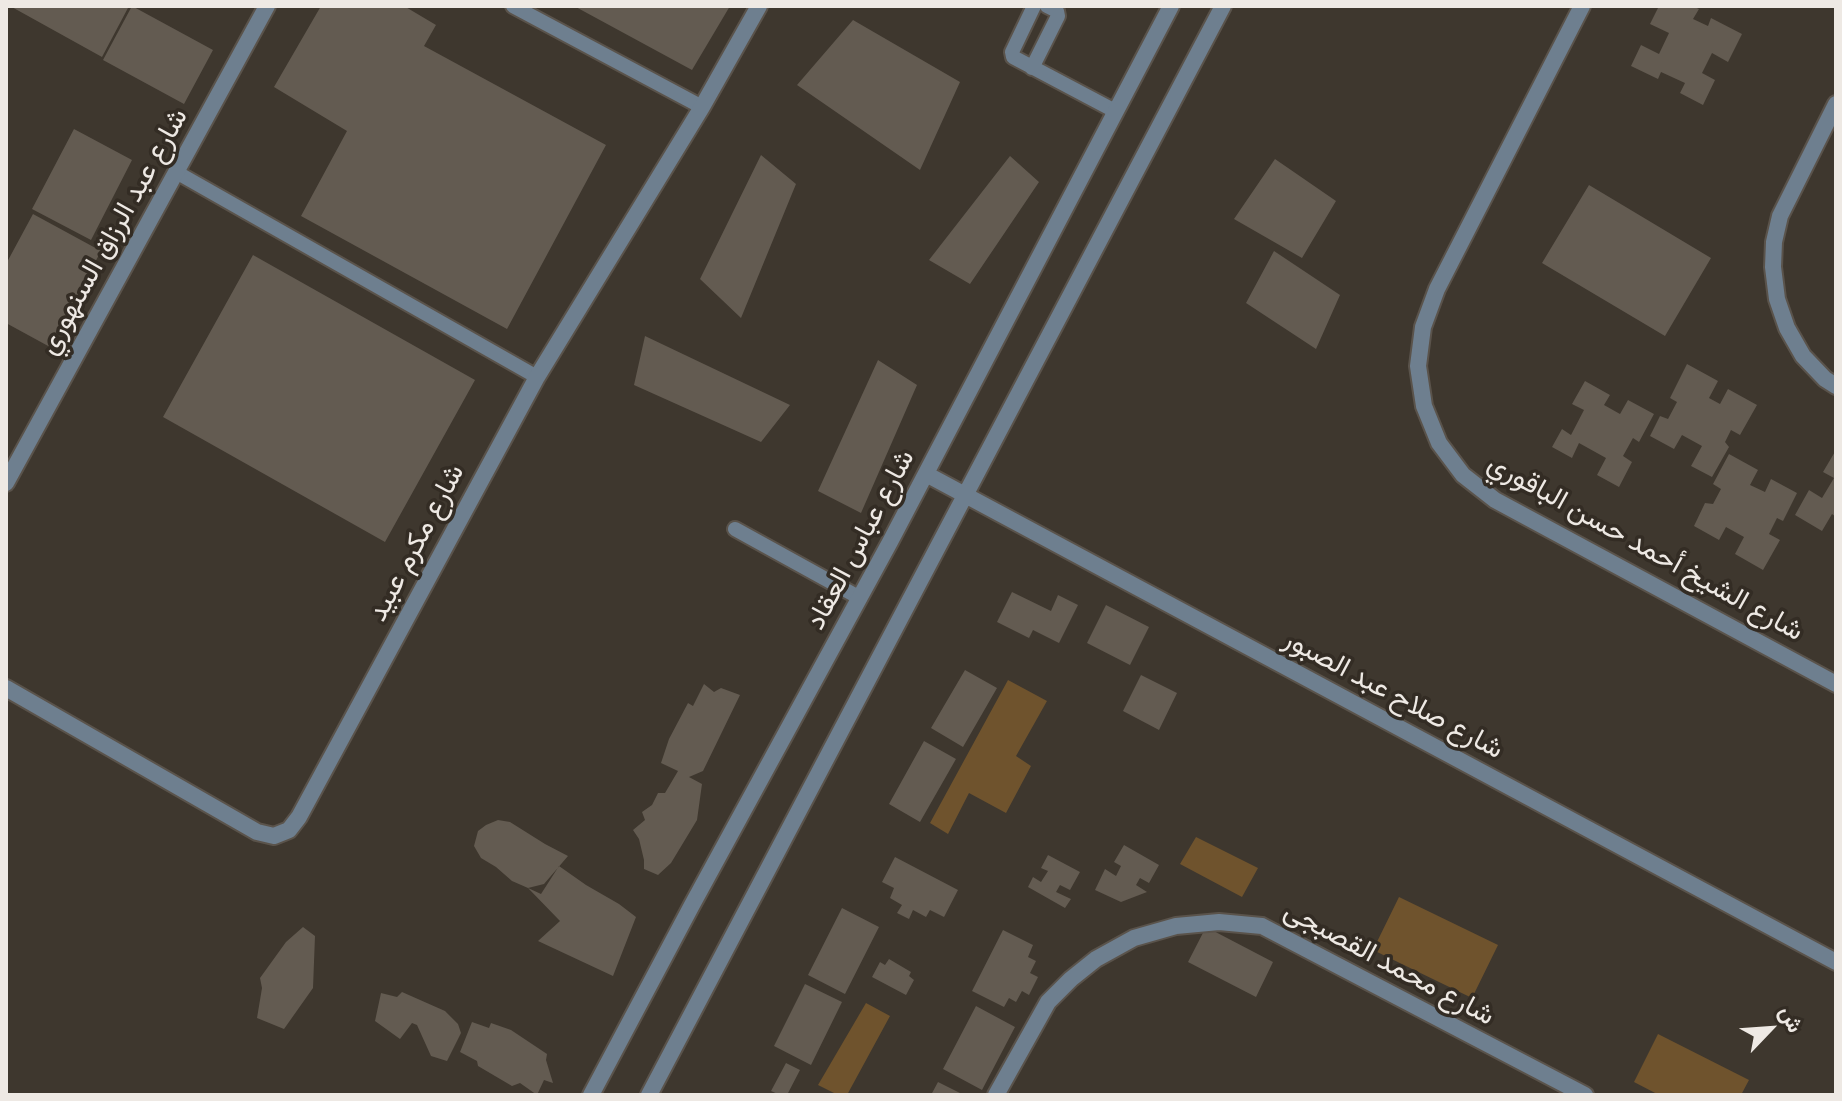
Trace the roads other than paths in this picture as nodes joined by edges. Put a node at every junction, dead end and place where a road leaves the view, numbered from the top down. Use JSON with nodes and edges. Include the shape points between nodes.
{"nodes":[{"id":1,"x":267,"y":6,"type":"edge"},
{"id":2,"x":513,"y":6,"type":"edge"},
{"id":3,"x":759,"y":6,"type":"edge"},
{"id":4,"x":1034,"y":6,"type":"edge"},
{"id":5,"x":1047,"y":6,"type":"edge"},
{"id":6,"x":1171,"y":6,"type":"edge"},
{"id":7,"x":1223,"y":6,"type":"edge"},
{"id":8,"x":1582,"y":6,"type":"edge"},
{"id":9,"x":1032,"y":68,"type":"junction"},
{"id":10,"x":1836,"y":104,"type":"edge"},
{"id":11,"x":702,"y":107,"type":"junction"},
{"id":12,"x":1115,"y":111,"type":"junction"},
{"id":13,"x":176,"y":172,"type":"junction"},
{"id":14,"x":537,"y":377,"type":"junction"},
{"id":15,"x":1836,"y":386,"type":"edge"},
{"id":16,"x":926,"y":474,"type":"junction"},
{"id":17,"x":6,"y":483,"type":"edge"},
{"id":18,"x":965,"y":494,"type":"junction"},
{"id":19,"x":735,"y":529,"type":"dead end"},
{"id":20,"x":860,"y":598,"type":"junction"},
{"id":21,"x":1836,"y":684,"type":"edge"},
{"id":22,"x":6,"y":688,"type":"edge"},
{"id":23,"x":1836,"y":962,"type":"edge"},
{"id":24,"x":591,"y":1095,"type":"edge"},
{"id":25,"x":649,"y":1095,"type":"edge"},
{"id":26,"x":996,"y":1095,"type":"edge"},
{"id":27,"x":1585,"y":1095,"type":"edge"}],
"edges":[{"from":1,"to":13,"type":"street","name":"شارع عبد الرزاق السنهوري"},
{"from":2,"to":11,"type":"lane"},
{"from":3,"to":11,"type":"street","name":"شارع مكرم عبيد"},
{"from":4,"to":9,"type":"lane","via":[[1012,55]]},
{"from":5,"to":9,"type":"lane","via":[[1058,16]]},
{"from":6,"to":12,"type":"street","name":"شارع عباس العقاد"},
{"from":7,"to":18,"type":"street"},
{"from":8,"to":21,"type":"street","name":"شارع الشيخ أحمد حسن الباقوري","via":[[1437,289],[1423,327],[1418,366],[1424,406],[1439,443],[1463,475],[1495,500]]},
{"from":9,"to":12,"type":"lane"},
{"from":10,"to":15,"type":"street","via":[[1780,216],[1773,267],[1787,328],[1803,356]]},
{"from":11,"to":14,"type":"street","name":"شارع مكرم عبيد"},
{"from":12,"to":16,"type":"street","name":"شارع عباس العقاد"},
{"from":13,"to":14,"type":"lane"},
{"from":13,"to":17,"type":"street","name":"شارع عبد الرزاق السنهوري"},
{"from":14,"to":22,"type":"street","name":"شارع مكرم عبيد","via":[[289,830],[274,836],[257,832]]},
{"from":16,"to":18,"type":"street","name":"شارع صلاح عبد الصبور"},
{"from":16,"to":20,"type":"street","name":"شارع عباس العقاد"},
{"from":18,"to":23,"type":"street","name":"شارع صلاح عبد الصبور"},
{"from":18,"to":25,"type":"street"},
{"from":19,"to":20,"type":"lane"},
{"from":20,"to":24,"type":"street","name":"شارع عباس العقاد"},
{"from":26,"to":27,"type":"street","name":"شارع محمد القصبجى","via":[[1048,1002],[1088,965],[1134,938],[1176,926],[1219,922],[1262,926]]}]}
